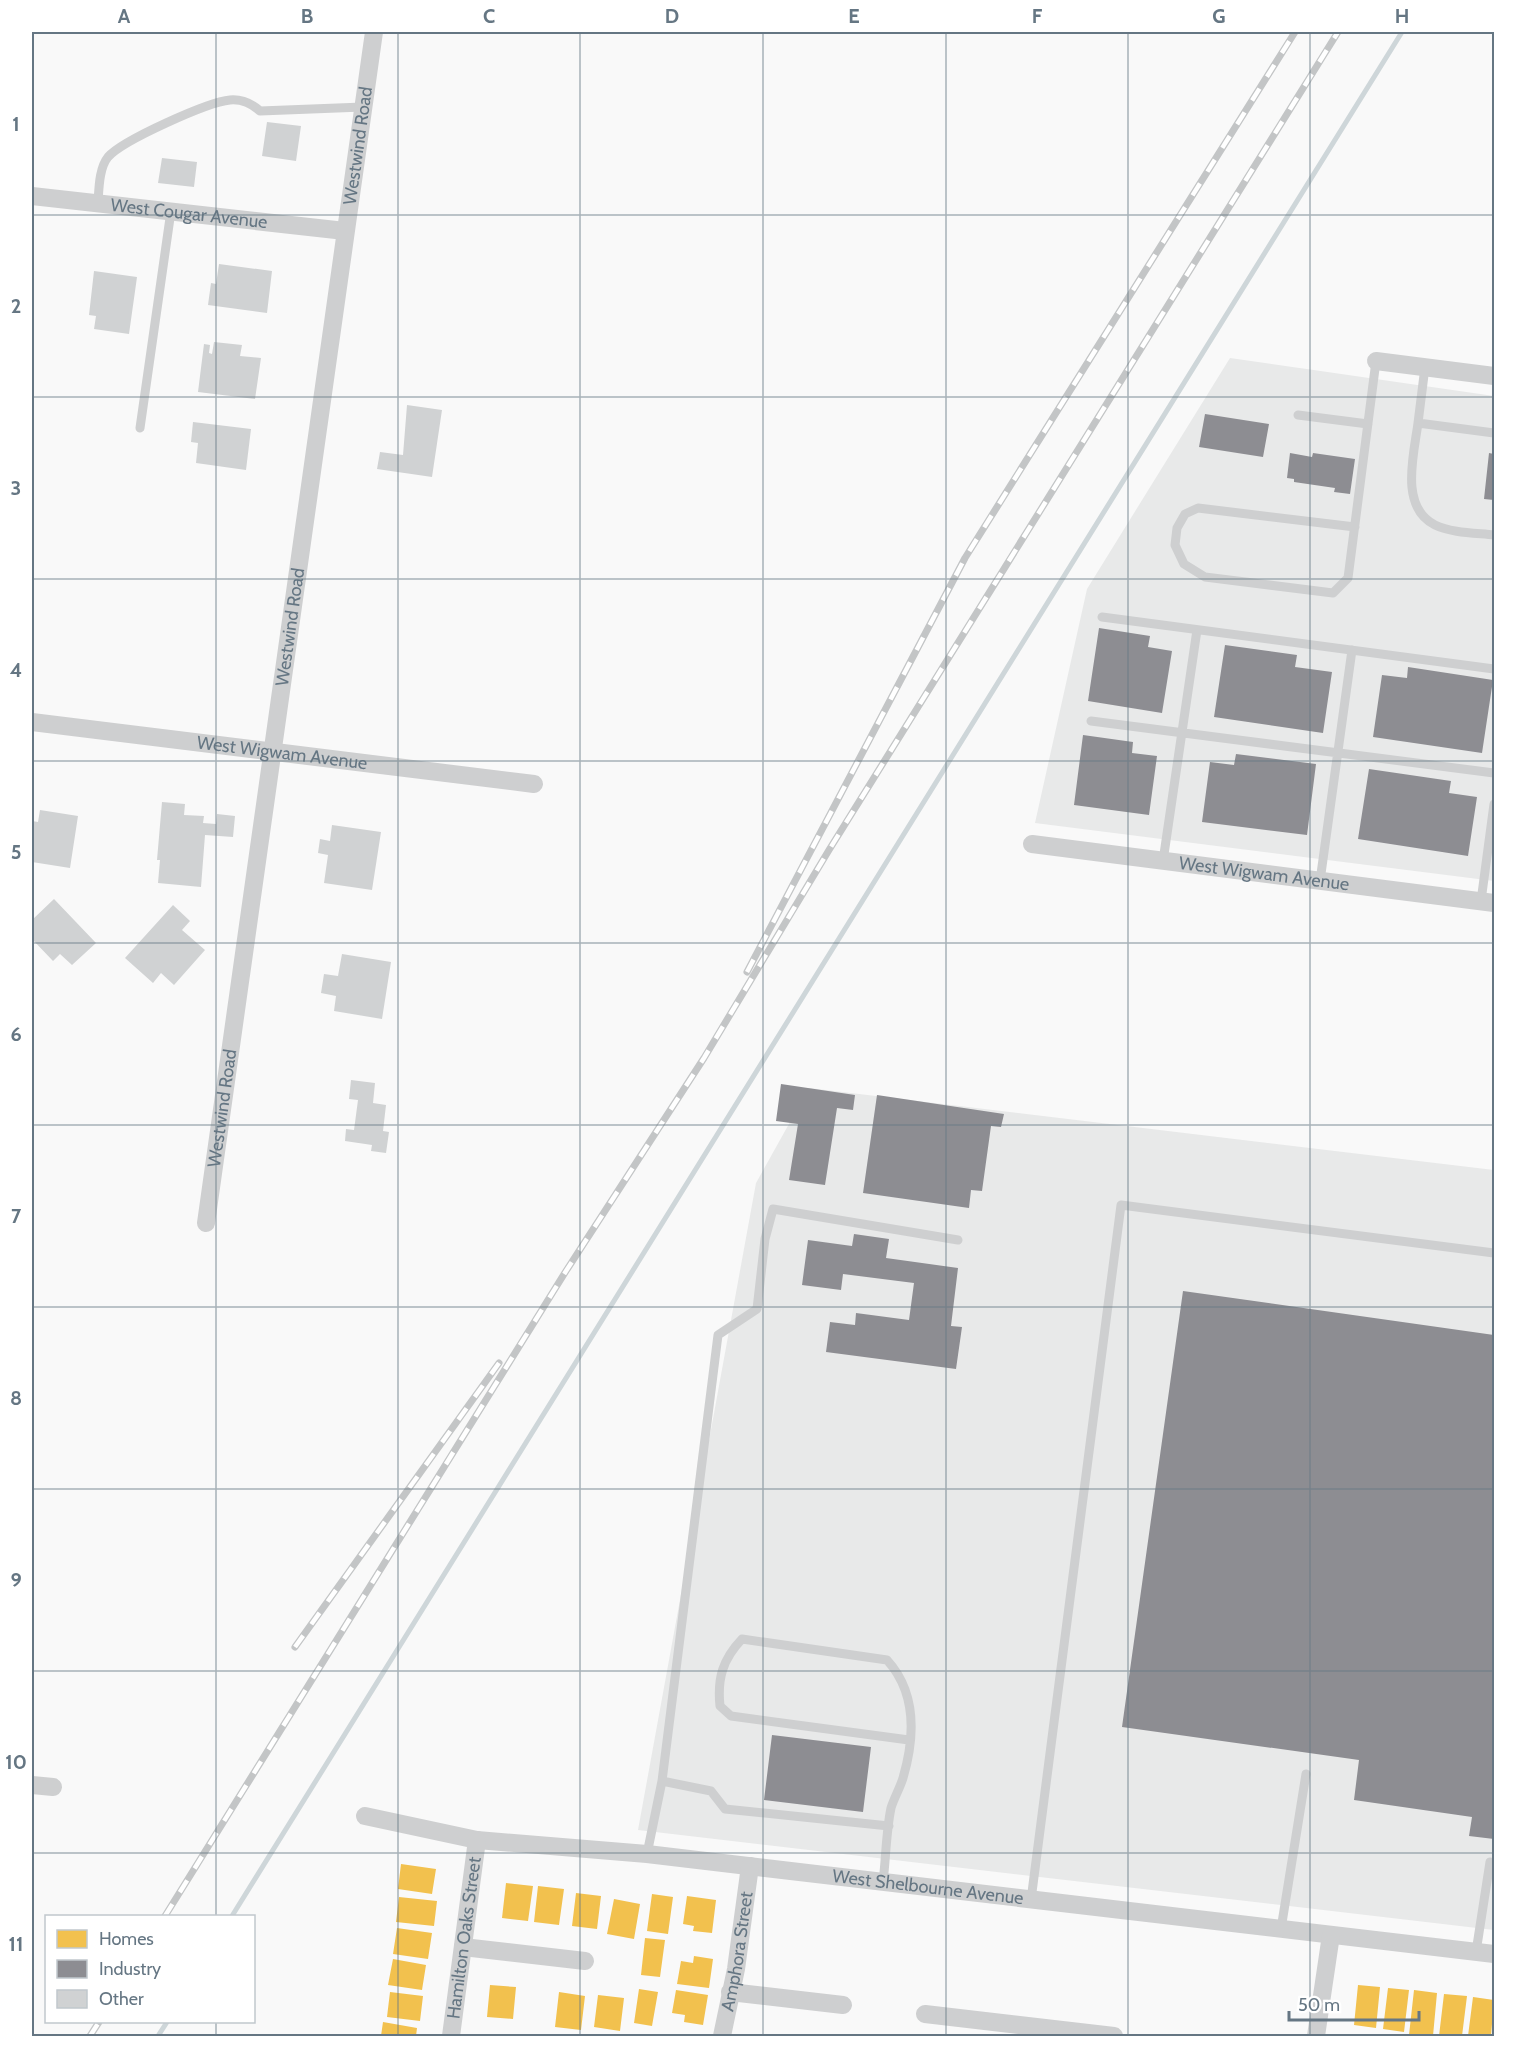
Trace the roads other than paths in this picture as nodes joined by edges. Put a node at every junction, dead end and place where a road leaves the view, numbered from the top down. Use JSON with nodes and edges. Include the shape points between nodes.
{"nodes":[{"id":1,"x":374,"y":32,"type":"edge"},
{"id":2,"x":363,"y":106,"type":"junction"},
{"id":3,"x":32,"y":196,"type":"edge"},
{"id":4,"x":98,"y":202,"type":"junction"},
{"id":5,"x":171,"y":211,"type":"junction"},
{"id":6,"x":345,"y":231,"type":"junction"},
{"id":7,"x":1376,"y":361,"type":"joint"},
{"id":8,"x":1425,"y":367,"type":"junction"},
{"id":9,"x":1494,"y":376,"type":"edge"},
{"id":10,"x":1298,"y":415,"type":"dead end"},
{"id":11,"x":1368,"y":423,"type":"junction"},
{"id":12,"x":1418,"y":423,"type":"junction"},
{"id":13,"x":140,"y":428,"type":"dead end"},
{"id":14,"x":1494,"y":433,"type":"edge"},
{"id":15,"x":1355,"y":526,"type":"junction"},
{"id":16,"x":1494,"y":535,"type":"edge"},
{"id":17,"x":1102,"y":617,"type":"dead end"},
{"id":18,"x":1197,"y":630,"type":"junction"},
{"id":19,"x":1352,"y":650,"type":"junction"},
{"id":20,"x":1494,"y":669,"type":"edge"},
{"id":21,"x":1091,"y":721,"type":"dead end"},
{"id":22,"x":32,"y":722,"type":"edge"},
{"id":23,"x":1181,"y":733,"type":"junction"},
{"id":24,"x":271,"y":751,"type":"junction"},
{"id":25,"x":1338,"y":752,"type":"junction"},
{"id":26,"x":1494,"y":773,"type":"edge"},
{"id":27,"x":534,"y":784,"type":"dead end"},
{"id":28,"x":1494,"y":804,"type":"edge"},
{"id":29,"x":1032,"y":844,"type":"dead end"},
{"id":30,"x":1162,"y":861,"type":"junction"},
{"id":31,"x":1320,"y":881,"type":"junction"},
{"id":32,"x":1488,"y":902,"type":"edge"},
{"id":33,"x":206,"y":1223,"type":"dead end"},
{"id":34,"x":958,"y":1240,"type":"dead end"},
{"id":35,"x":1494,"y":1253,"type":"edge"},
{"id":36,"x":909,"y":1740,"type":"junction"},
{"id":37,"x":1306,"y":1774,"type":"dead end"},
{"id":38,"x":662,"y":1781,"type":"junction"},
{"id":39,"x":32,"y":1785,"type":"edge"},
{"id":40,"x":53,"y":1787,"type":"dead end"},
{"id":41,"x":365,"y":1816,"type":"dead end"},
{"id":42,"x":889,"y":1826,"type":"junction"},
{"id":43,"x":477,"y":1840,"type":"junction"},
{"id":44,"x":647,"y":1854,"type":"junction"},
{"id":45,"x":1490,"y":1862,"type":"dead end"},
{"id":46,"x":750,"y":1866,"type":"junction"},
{"id":47,"x":883,"y":1882,"type":"junction"},
{"id":48,"x":1031,"y":1900,"type":"junction"},
{"id":49,"x":1281,"y":1929,"type":"junction"},
{"id":50,"x":1331,"y":1935,"type":"junction"},
{"id":51,"x":463,"y":1947,"type":"junction"},
{"id":52,"x":1485,"y":1953,"type":"edge"},
{"id":53,"x":585,"y":1961,"type":"dead end"},
{"id":54,"x":730,"y":1992,"type":"junction"},
{"id":55,"x":843,"y":2005,"type":"dead end"},
{"id":56,"x":925,"y":2014,"type":"dead end"},
{"id":57,"x":451,"y":2037,"type":"edge"},
{"id":58,"x":722,"y":2037,"type":"edge"},
{"id":59,"x":1114,"y":2037,"type":"edge"},
{"id":60,"x":1316,"y":2037,"type":"edge"}],
"edges":[{"from":1,"to":2,"type":"street","name":"Westwind Road"},
{"from":2,"to":4,"type":"lane","via":[[260,111],[250,103],[230,100],[201,110],[142,133],[108,158],[100,178]]},
{"from":2,"to":6,"type":"street","name":"Westwind Road"},
{"from":3,"to":4,"type":"street","name":"West Cougar Avenue"},
{"from":4,"to":5,"type":"street","name":"West Cougar Avenue"},
{"from":5,"to":6,"type":"street","name":"West Cougar Avenue"},
{"from":5,"to":13,"type":"lane"},
{"from":6,"to":24,"type":"street","name":"Westwind Road"},
{"from":7,"to":8,"type":"street"},
{"from":7,"to":11,"type":"lane"},
{"from":8,"to":9,"type":"street"},
{"from":8,"to":12,"type":"lane"},
{"from":10,"to":11,"type":"lane"},
{"from":11,"to":15,"type":"lane"},
{"from":12,"to":14,"type":"lane"},
{"from":12,"to":16,"type":"lane","via":[[1410,483],[1421,515],[1436,526]]},
{"from":15,"to":15,"type":"lane","via":[[1348,578],[1333,592],[1206,577],[1184,564],[1175,545],[1177,528],[1185,514],[1198,508]]},
{"from":17,"to":18,"type":"lane"},
{"from":18,"to":19,"type":"lane"},
{"from":18,"to":23,"type":"lane"},
{"from":19,"to":20,"type":"lane"},
{"from":19,"to":25,"type":"lane"},
{"from":21,"to":23,"type":"lane"},
{"from":22,"to":24,"type":"street","name":"West Wigwam Avenue"},
{"from":23,"to":25,"type":"lane"},
{"from":23,"to":30,"type":"lane"},
{"from":24,"to":27,"type":"street","name":"West Wigwam Avenue"},
{"from":24,"to":33,"type":"street","name":"Westwind Road"},
{"from":25,"to":26,"type":"lane"},
{"from":25,"to":31,"type":"lane"},
{"from":28,"to":32,"type":"lane"},
{"from":29,"to":30,"type":"street","name":"West Wigwam Avenue"},
{"from":30,"to":31,"type":"street","name":"West Wigwam Avenue"},
{"from":31,"to":32,"type":"street","name":"West Wigwam Avenue"},
{"from":34,"to":38,"type":"lane","via":[[773,1209],[765,1239],[757,1309],[718,1335]]},
{"from":35,"to":48,"type":"lane","via":[[1120,1205]]},
{"from":36,"to":36,"type":"lane","via":[[909,1694],[887,1660],[742,1639],[728,1654],[718,1684],[720,1706],[731,1716]]},
{"from":36,"to":42,"type":"lane","via":[[904,1777],[891,1808]]},
{"from":37,"to":49,"type":"lane"},
{"from":38,"to":42,"type":"lane","via":[[711,1791],[725,1809]]},
{"from":38,"to":44,"type":"lane"},
{"from":39,"to":40,"type":"street"},
{"from":41,"to":43,"type":"street","name":"West Shelbourne Avenue"},
{"from":42,"to":47,"type":"lane"},
{"from":43,"to":44,"type":"street","name":"West Shelbourne Avenue"},
{"from":43,"to":51,"type":"street","name":"Hamilton Oaks Street"},
{"from":44,"to":46,"type":"street","name":"West Shelbourne Avenue"},
{"from":45,"to":52,"type":"lane"},
{"from":46,"to":47,"type":"street","name":"West Shelbourne Avenue"},
{"from":46,"to":54,"type":"street","name":"Amphora Street"},
{"from":47,"to":48,"type":"street","name":"West Shelbourne Avenue"},
{"from":48,"to":49,"type":"street","name":"West Shelbourne Avenue"},
{"from":49,"to":50,"type":"street","name":"West Shelbourne Avenue"},
{"from":50,"to":52,"type":"street","name":"West Shelbourne Avenue"},
{"from":50,"to":60,"type":"street"},
{"from":51,"to":53,"type":"street"},
{"from":51,"to":57,"type":"street","name":"Hamilton Oaks Street"},
{"from":54,"to":55,"type":"street"},
{"from":54,"to":58,"type":"street","name":"Amphora Street"},
{"from":56,"to":59,"type":"street"}]}
